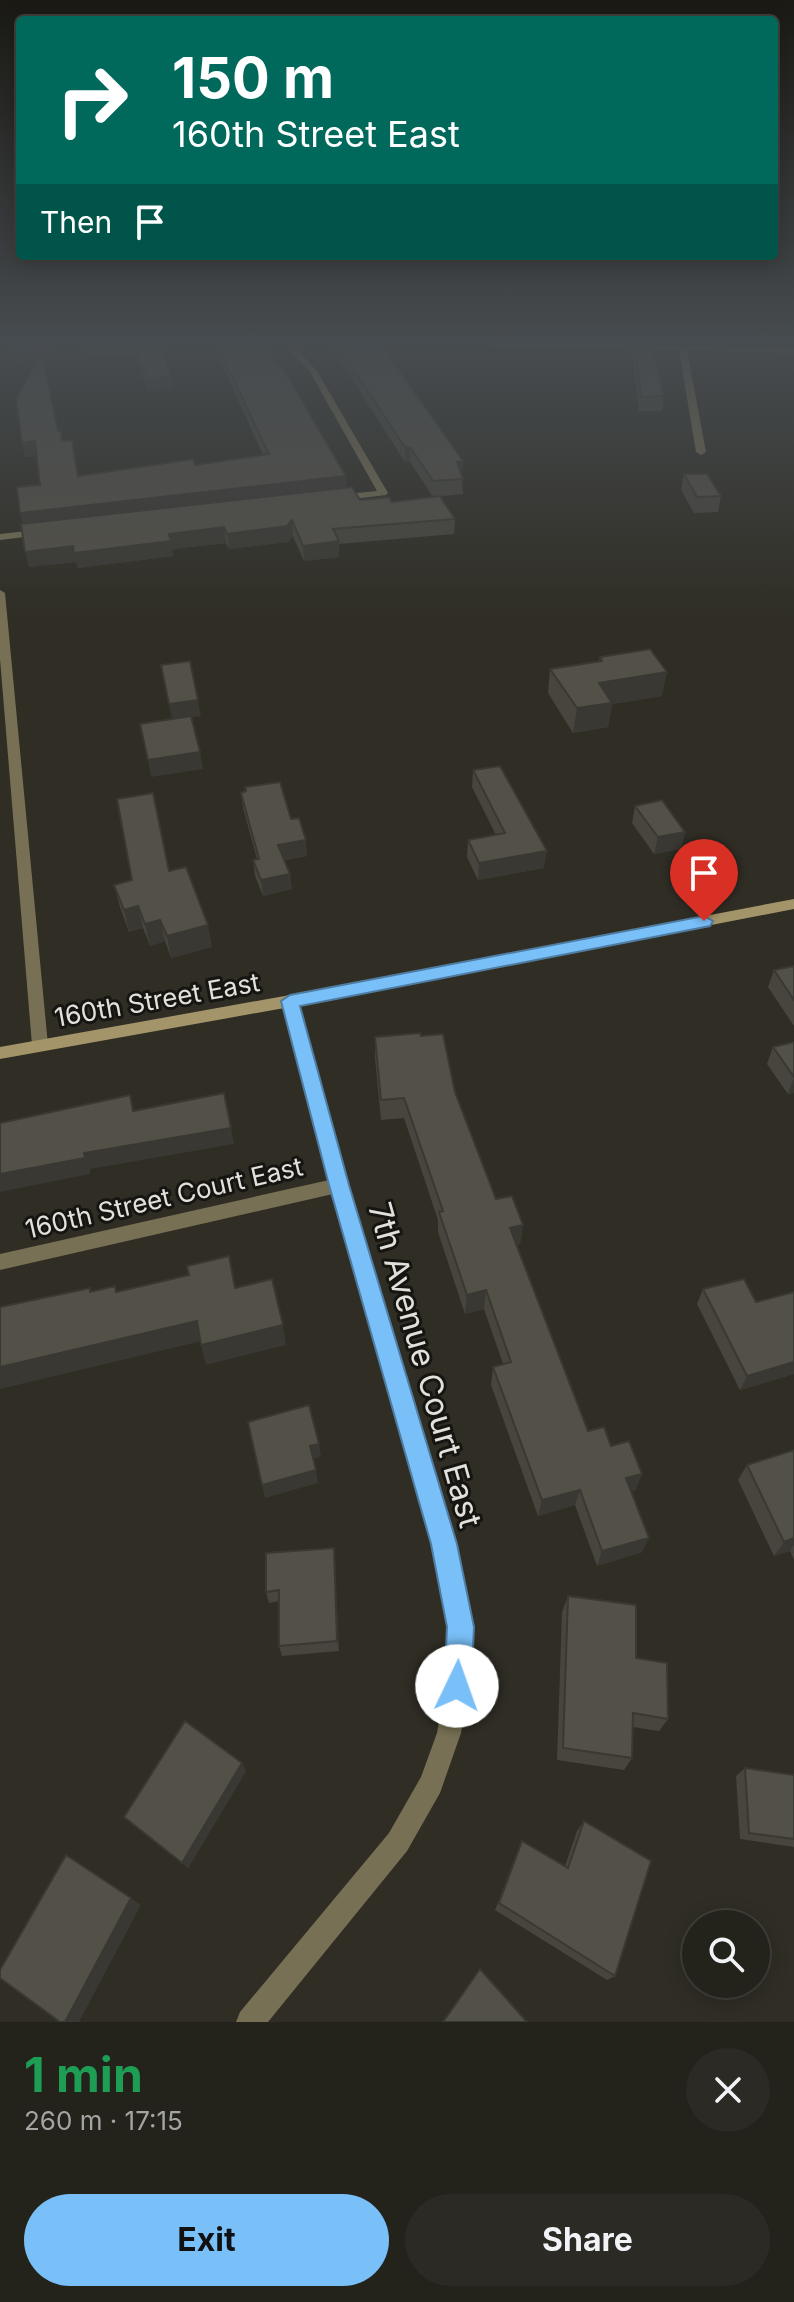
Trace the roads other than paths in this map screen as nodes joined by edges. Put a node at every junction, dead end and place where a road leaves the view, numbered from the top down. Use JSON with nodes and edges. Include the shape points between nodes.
{"nodes":[{"id":1,"x":349,"y":434,"type":"edge"},
{"id":2,"x":698,"y":434,"type":"edge"},
{"id":3,"x":701,"y":452,"type":"dead end"},
{"id":4,"x":322,"y":500,"type":"edge"},
{"id":5,"x":61,"y":530,"type":"edge"},
{"id":6,"x":0,"y":537,"type":"edge"},
{"id":7,"x":0,"y":593,"type":"edge"},
{"id":8,"x":794,"y":904,"type":"edge"},
{"id":9,"x":290,"y":1001,"type":"junction"},
{"id":10,"x":40,"y":1045,"type":"junction"},
{"id":11,"x":0,"y":1053,"type":"edge"},
{"id":12,"x":339,"y":1185,"type":"junction"},
{"id":13,"x":0,"y":1262,"type":"edge"},
{"id":14,"x":250,"y":2022,"type":"edge"}],
"edges":[{"from":1,"to":4,"type":"street","via":[[383,493]]},
{"from":2,"to":3,"type":"street"},
{"from":5,"to":6,"type":"street"},
{"from":7,"to":10,"type":"street"},
{"from":8,"to":9,"type":"street","name":"160th Street East"},
{"from":9,"to":10,"type":"street","name":"160th Street East"},
{"from":9,"to":12,"type":"street","name":"7th Avenue Court East"},
{"from":10,"to":11,"type":"street","name":"160th Street East"},
{"from":12,"to":13,"type":"street","name":"160th Street Court East"},
{"from":12,"to":14,"type":"street","name":"7th Avenue Court East","via":[[444,1544],[461,1627],[457,1686],[449,1733],[431,1784],[398,1842]]}]}
